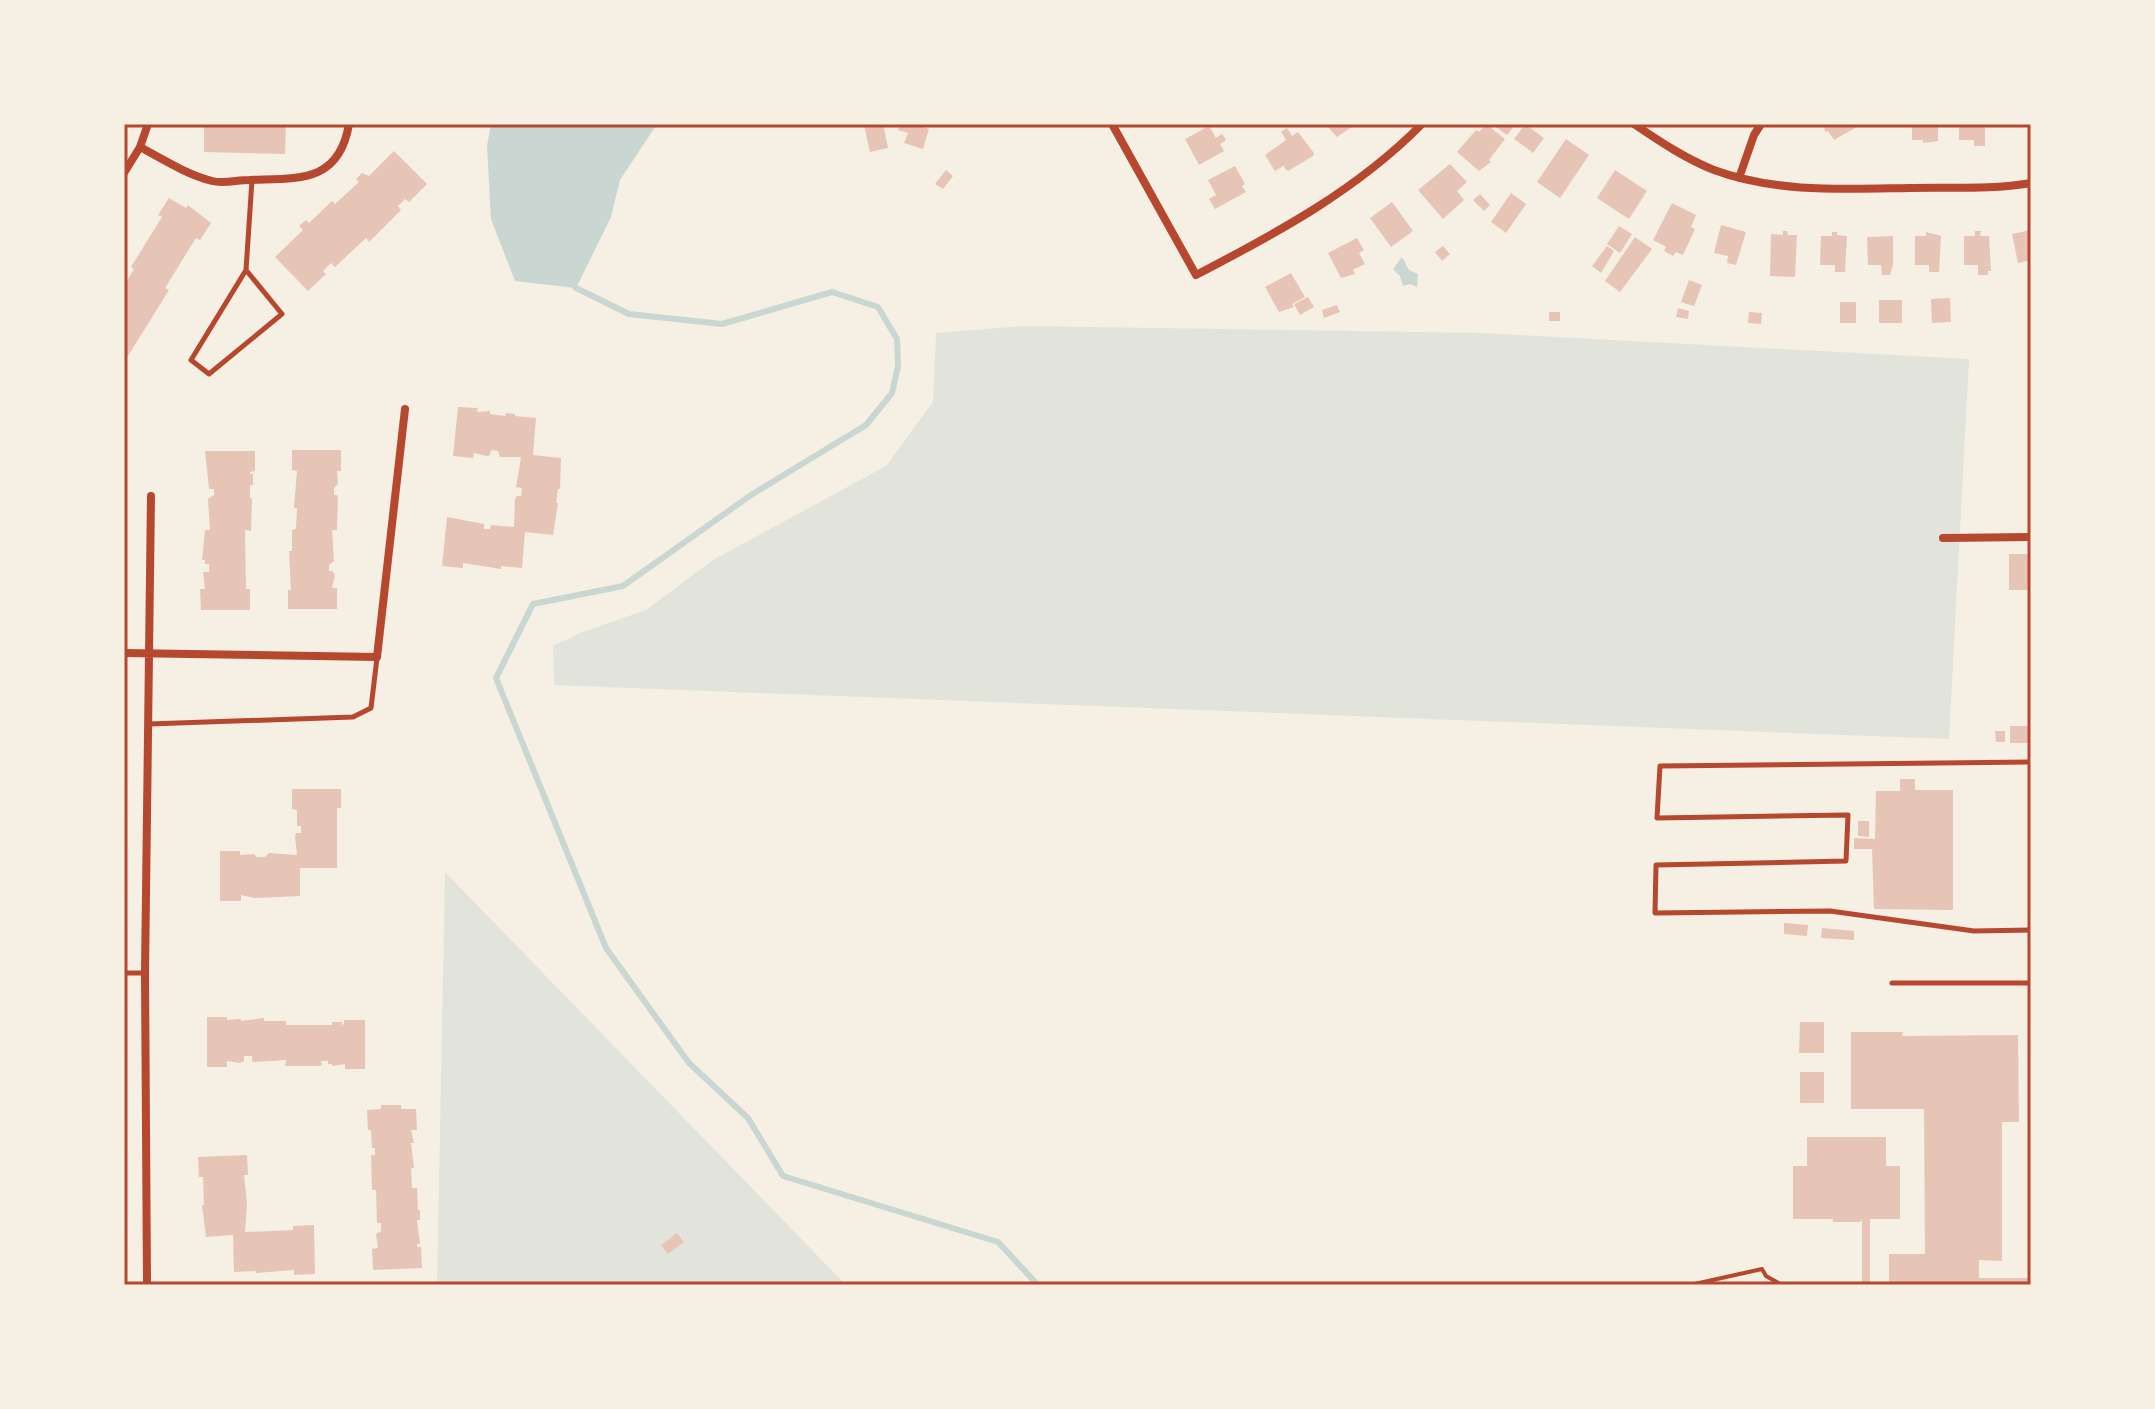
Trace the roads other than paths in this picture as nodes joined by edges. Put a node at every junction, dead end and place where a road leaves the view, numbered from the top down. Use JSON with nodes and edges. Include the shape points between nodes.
{"nodes":[{"id":1,"x":148,"y":124,"type":"edge"},
{"id":2,"x":349,"y":124,"type":"edge"},
{"id":3,"x":1125,"y":124,"type":"edge"},
{"id":4,"x":1422,"y":124,"type":"edge"},
{"id":5,"x":1634,"y":124,"type":"edge"},
{"id":6,"x":1761,"y":124,"type":"edge"},
{"id":7,"x":1114,"y":127,"type":"edge"},
{"id":8,"x":140,"y":147,"type":"junction"},
{"id":9,"x":124,"y":173,"type":"edge"},
{"id":10,"x":1739,"y":178,"type":"junction"},
{"id":11,"x":252,"y":180,"type":"junction"},
{"id":12,"x":2031,"y":183,"type":"edge"},
{"id":13,"x":246,"y":270,"type":"junction"},
{"id":14,"x":405,"y":409,"type":"dead end"},
{"id":15,"x":151,"y":496,"type":"dead end"},
{"id":16,"x":2031,"y":537,"type":"edge"},
{"id":17,"x":1943,"y":538,"type":"dead end"},
{"id":18,"x":124,"y":653,"type":"edge"},
{"id":19,"x":149,"y":653,"type":"junction"},
{"id":20,"x":377,"y":657,"type":"junction"},
{"id":21,"x":149,"y":724,"type":"junction"},
{"id":22,"x":2031,"y":762,"type":"edge"},
{"id":23,"x":2031,"y":930,"type":"edge"},
{"id":24,"x":124,"y":973,"type":"edge"},
{"id":25,"x":145,"y":973,"type":"junction"},
{"id":26,"x":1892,"y":983,"type":"dead end"},
{"id":27,"x":2031,"y":983,"type":"edge"},
{"id":28,"x":147,"y":1285,"type":"edge"}],
"edges":[{"from":1,"to":8,"type":"street"},
{"from":2,"to":11,"type":"street","via":[[347,137],[327,168],[283,180]]},
{"from":3,"to":7,"type":"street"},
{"from":4,"to":7,"type":"street","via":[[1356,183],[1196,275]]},
{"from":5,"to":10,"type":"street","via":[[1686,157]]},
{"from":6,"to":10,"type":"street"},
{"from":8,"to":9,"type":"street"},
{"from":8,"to":11,"type":"street","via":[[187,173],[217,182]]},
{"from":10,"to":12,"type":"street","via":[[1766,185],[1839,188],[2002,188]]},
{"from":11,"to":13,"type":"lane"},
{"from":13,"to":13,"type":"lane","via":[[282,314],[209,374],[191,360]]},
{"from":14,"to":20,"type":"street"},
{"from":15,"to":19,"type":"street"},
{"from":16,"to":17,"type":"street"},
{"from":18,"to":19,"type":"street"},
{"from":19,"to":20,"type":"street"},
{"from":19,"to":21,"type":"street"},
{"from":20,"to":21,"type":"lane","via":[[371,708],[353,717]]},
{"from":21,"to":25,"type":"street"},
{"from":22,"to":23,"type":"lane","via":[[1660,766],[1657,818],[1848,815],[1846,861],[1656,865],[1655,913],[1830,911],[1974,931]]},
{"from":24,"to":25,"type":"lane"},
{"from":25,"to":28,"type":"street"},
{"from":26,"to":27,"type":"lane"}]}
